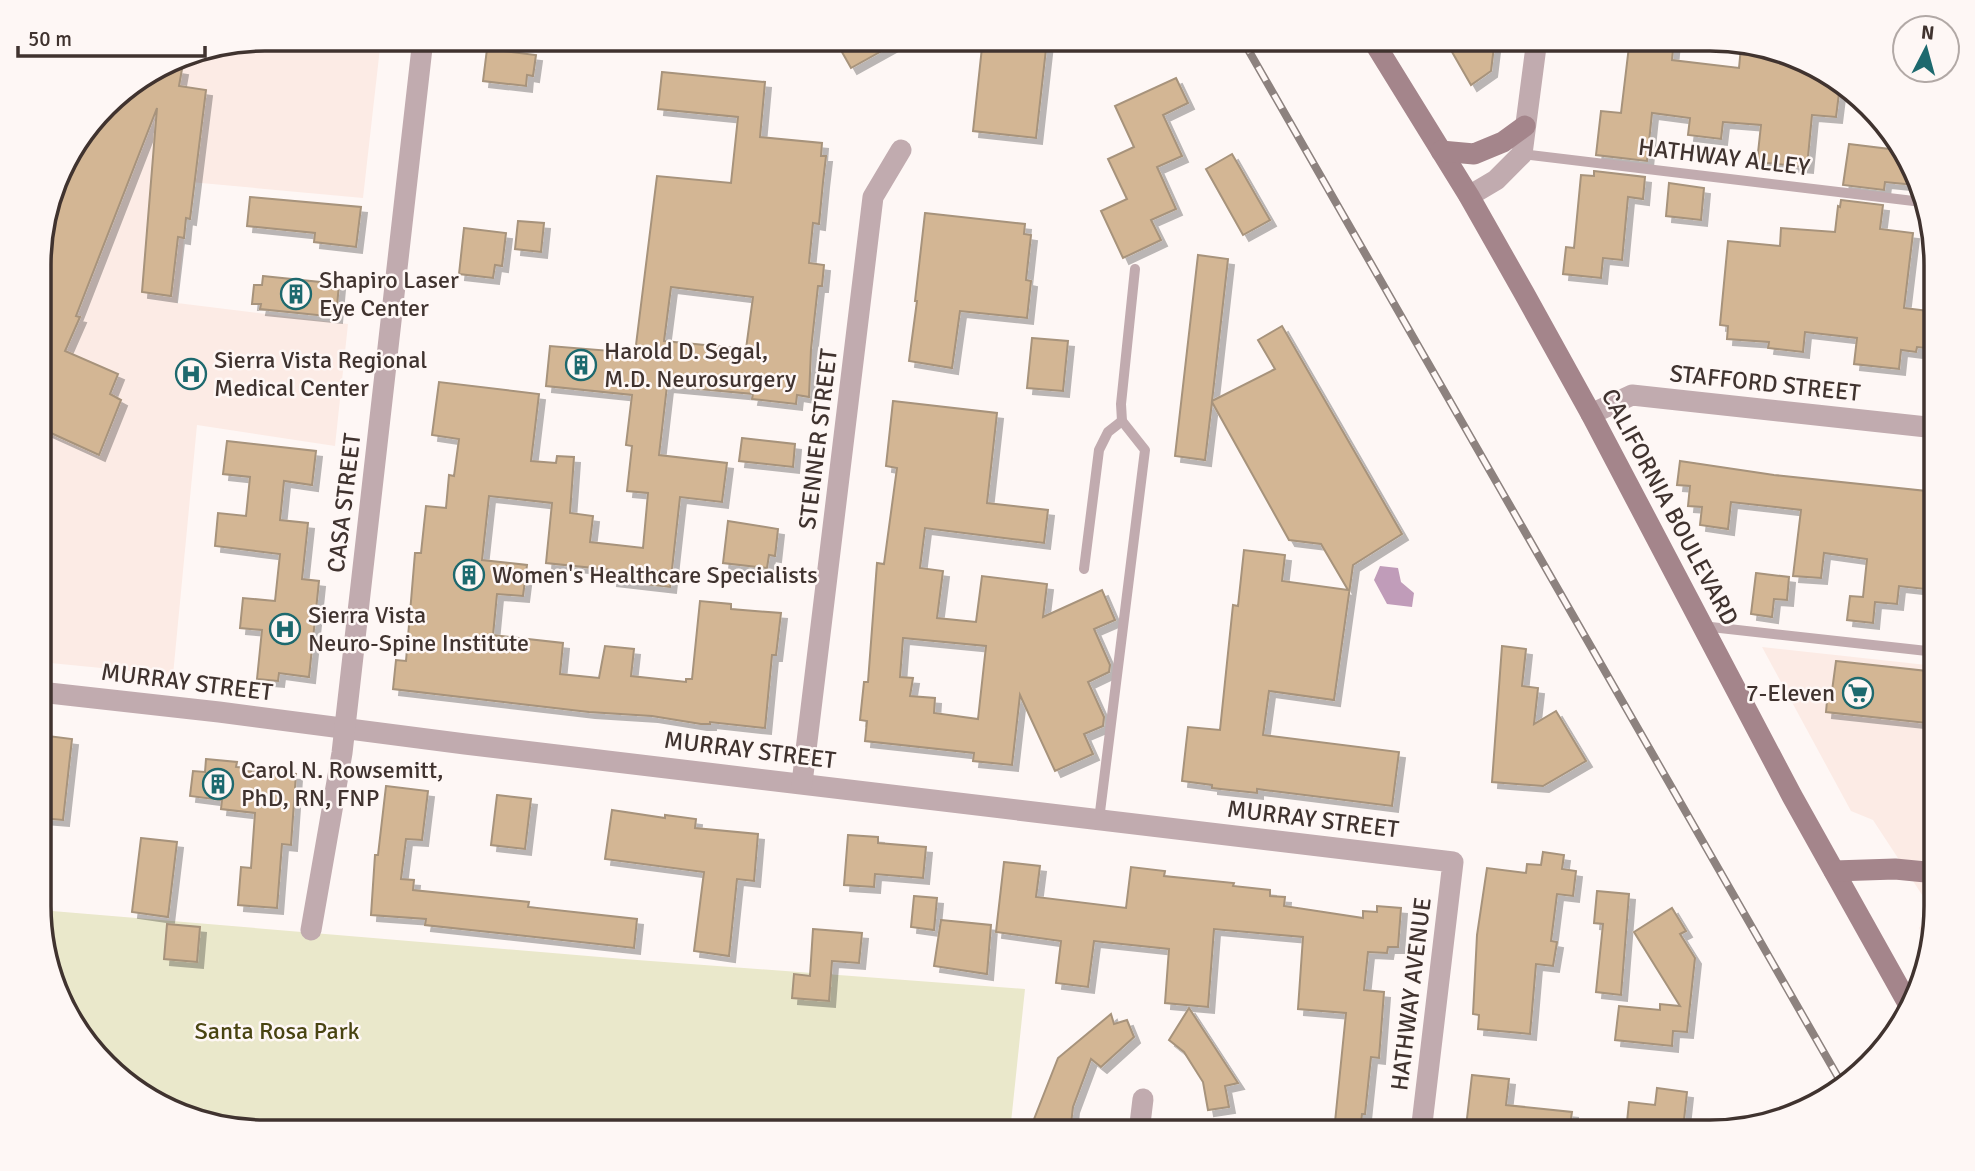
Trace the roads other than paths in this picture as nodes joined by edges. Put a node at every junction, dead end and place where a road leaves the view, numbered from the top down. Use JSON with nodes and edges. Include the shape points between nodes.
{"nodes":[{"id":1,"x":422,"y":51,"type":"edge"},
{"id":2,"x":1380,"y":51,"type":"edge"},
{"id":3,"x":1535,"y":51,"type":"edge"},
{"id":4,"x":1525,"y":126,"type":"junction"},
{"id":5,"x":901,"y":150,"type":"dead end"},
{"id":6,"x":1441,"y":151,"type":"junction"},
{"id":7,"x":1522,"y":154,"type":"junction"},
{"id":8,"x":1469,"y":196,"type":"junction"},
{"id":9,"x":1914,"y":201,"type":"edge"},
{"id":10,"x":1135,"y":269,"type":"dead end"},
{"id":11,"x":1591,"y":414,"type":"junction"},
{"id":12,"x":1122,"y":421,"type":"junction"},
{"id":13,"x":1924,"y":427,"type":"edge"},
{"id":14,"x":1084,"y":569,"type":"dead end"},
{"id":15,"x":1702,"y":626,"type":"junction"},
{"id":16,"x":1924,"y":651,"type":"edge"},
{"id":17,"x":51,"y":693,"type":"edge"},
{"id":18,"x":344,"y":728,"type":"junction"},
{"id":19,"x":802,"y":783,"type":"junction"},
{"id":20,"x":1099,"y":820,"type":"junction"},
{"id":21,"x":1453,"y":862,"type":"joint"},
{"id":22,"x":1834,"y":871,"type":"junction"},
{"id":23,"x":1924,"y":872,"type":"edge"},
{"id":24,"x":311,"y":930,"type":"dead end"},
{"id":25,"x":1904,"y":996,"type":"edge"},
{"id":26,"x":1143,"y":1099,"type":"dead end"},
{"id":27,"x":1140,"y":1120,"type":"edge"},
{"id":28,"x":1422,"y":1120,"type":"edge"}],
"edges":[{"from":1,"to":18,"type":"street","name":"CASA STREET"},
{"from":2,"to":6,"type":"street","name":"CALIFORNIA BOULEVARD"},
{"from":3,"to":4,"type":"street"},
{"from":4,"to":6,"type":"street","via":[[1474,154]]},
{"from":4,"to":7,"type":"street"},
{"from":5,"to":19,"type":"street","name":"STENNER STREET","via":[[873,197]]},
{"from":6,"to":8,"type":"street","name":"CALIFORNIA BOULEVARD"},
{"from":7,"to":8,"type":"street","via":[[1496,180]]},
{"from":7,"to":9,"type":"lane","name":"HATHWAY ALLEY"},
{"from":8,"to":11,"type":"street","name":"CALIFORNIA BOULEVARD"},
{"from":10,"to":12,"type":"lane"},
{"from":11,"to":13,"type":"street","name":"STAFFORD STREET","via":[[1632,395]]},
{"from":11,"to":15,"type":"street","name":"CALIFORNIA BOULEVARD"},
{"from":12,"to":14,"type":"lane","via":[[1108,432],[1099,450]]},
{"from":12,"to":20,"type":"lane","via":[[1145,450]]},
{"from":15,"to":16,"type":"lane"},
{"from":15,"to":22,"type":"street","name":"CALIFORNIA BOULEVARD"},
{"from":17,"to":18,"type":"street","name":"MURRAY STREET"},
{"from":18,"to":19,"type":"street","name":"MURRAY STREET"},
{"from":18,"to":24,"type":"street","name":"CASA STREET"},
{"from":19,"to":20,"type":"street","name":"MURRAY STREET"},
{"from":20,"to":21,"type":"street","name":"MURRAY STREET"},
{"from":21,"to":28,"type":"street","name":"HATHWAY AVENUE"},
{"from":22,"to":23,"type":"street"},
{"from":22,"to":25,"type":"street","name":"CALIFORNIA BOULEVARD"},
{"from":26,"to":27,"type":"street"}]}
